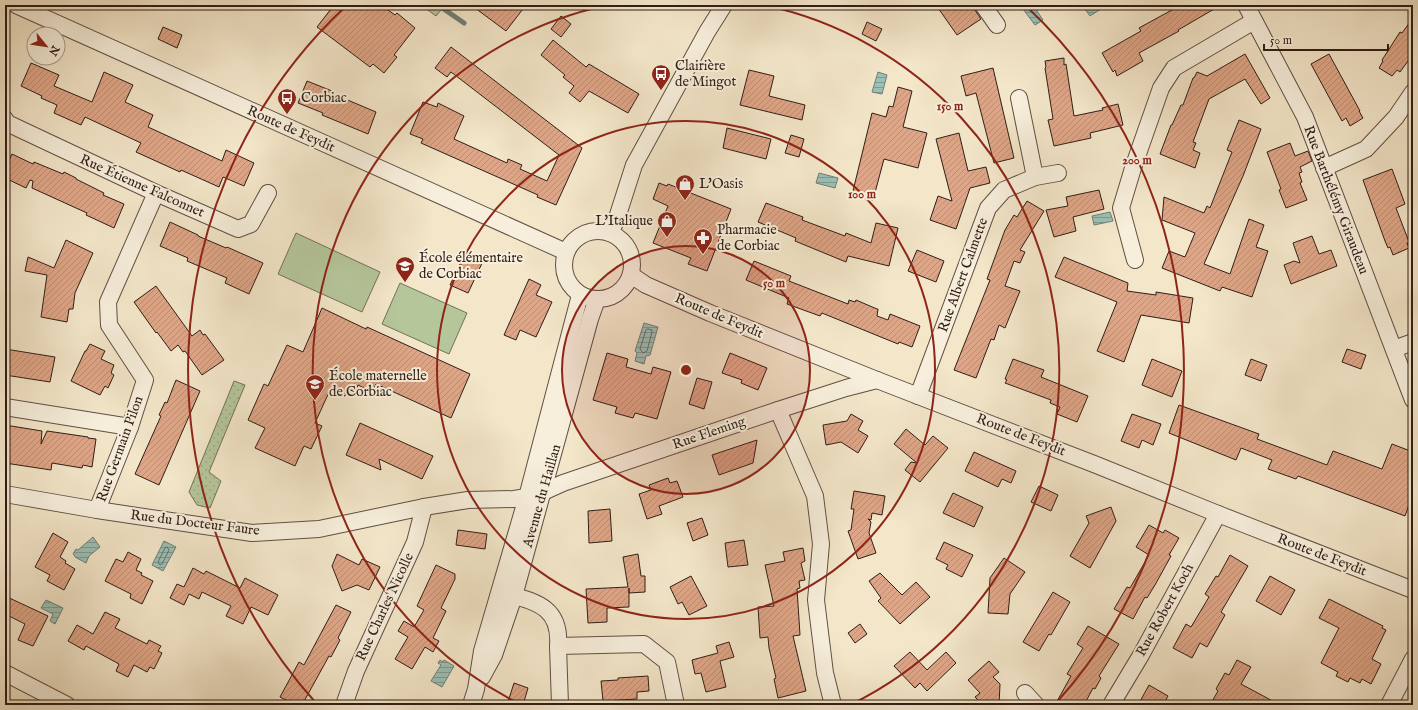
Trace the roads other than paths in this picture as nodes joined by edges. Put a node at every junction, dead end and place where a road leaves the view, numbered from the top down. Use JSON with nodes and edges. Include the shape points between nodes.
{"nodes":[{"id":1,"x":16,"y":5,"type":"edge"},
{"id":2,"x":724,"y":5,"type":"edge"},
{"id":3,"x":983,"y":5,"type":"edge"},
{"id":4,"x":1246,"y":5,"type":"edge"},
{"id":5,"x":1254,"y":21,"type":"junction"},
{"id":6,"x":997,"y":25,"type":"dead end"},
{"id":7,"x":1413,"y":92,"type":"edge"},
{"id":8,"x":1019,"y":98,"type":"dead end"},
{"id":9,"x":6,"y":123,"type":"edge"},
{"id":10,"x":1324,"y":168,"type":"junction"},
{"id":11,"x":1058,"y":173,"type":"dead end"},
{"id":12,"x":1034,"y":177,"type":"junction"},
{"id":13,"x":156,"y":193,"type":"junction"},
{"id":14,"x":268,"y":194,"type":"dead end"},
{"id":15,"x":610,"y":233,"type":"junction"},
{"id":16,"x":566,"y":252,"type":"junction"},
{"id":17,"x":1135,"y":260,"type":"dead end"},
{"id":18,"x":631,"y":275,"type":"junction"},
{"id":19,"x":580,"y":295,"type":"junction"},
{"id":20,"x":597,"y":299,"type":"junction"},
{"id":21,"x":1413,"y":342,"type":"edge"},
{"id":22,"x":1394,"y":349,"type":"junction"},
{"id":23,"x":877,"y":380,"type":"junction"},
{"id":24,"x":918,"y":396,"type":"junction"},
{"id":25,"x":1413,"y":400,"type":"edge"},
{"id":26,"x":5,"y":407,"type":"edge"},
{"id":27,"x":778,"y":410,"type":"junction"},
{"id":28,"x":130,"y":427,"type":"junction"},
{"id":29,"x":543,"y":492,"type":"junction"},
{"id":30,"x":5,"y":494,"type":"edge"},
{"id":31,"x":527,"y":498,"type":"junction"},
{"id":32,"x":424,"y":507,"type":"junction"},
{"id":33,"x":97,"y":510,"type":"junction"},
{"id":34,"x":1218,"y":514,"type":"junction"},
{"id":35,"x":1413,"y":590,"type":"edge"},
{"id":36,"x":506,"y":594,"type":"junction"},
{"id":37,"x":558,"y":646,"type":"junction"},
{"id":38,"x":1413,"y":659,"type":"edge"},
{"id":39,"x":5,"y":673,"type":"edge"},
{"id":40,"x":1025,"y":693,"type":"dead end"},
{"id":41,"x":67,"y":705,"type":"edge"},
{"id":42,"x":344,"y":705,"type":"edge"},
{"id":43,"x":471,"y":705,"type":"edge"},
{"id":44,"x":560,"y":705,"type":"edge"},
{"id":45,"x":676,"y":705,"type":"edge"},
{"id":46,"x":833,"y":705,"type":"edge"},
{"id":47,"x":1036,"y":705,"type":"edge"},
{"id":48,"x":1111,"y":705,"type":"edge"},
{"id":49,"x":1388,"y":705,"type":"edge"}],
"edges":[{"from":1,"to":16,"type":"street","name":"Route de Feydit"},
{"from":2,"to":15,"type":"street","via":[[634,165]]},
{"from":3,"to":6,"type":"street"},
{"from":4,"to":5,"type":"street","name":"Rue Barthélémy Giraudeau"},
{"from":5,"to":10,"type":"street","name":"Rue Barthélémy Giraudeau","via":[[1304,117]]},
{"from":5,"to":17,"type":"street","via":[[1174,68],[1161,88],[1121,208]]},
{"from":7,"to":10,"type":"street","via":[[1396,117],[1366,149]]},
{"from":8,"to":12,"type":"street"},
{"from":9,"to":13,"type":"street","name":"Rue Étienne Falconnet"},
{"from":10,"to":22,"type":"street","name":"Rue Barthélémy Giraudeau"},
{"from":11,"to":12,"type":"street","name":"Rue Albert Calmette"},
{"from":12,"to":24,"type":"street","name":"Rue Albert Calmette","via":[[1004,190],[988,208]]},
{"from":13,"to":14,"type":"street","name":"Rue Étienne Falconnet","via":[[238,229],[251,224]]},
{"from":13,"to":28,"type":"street","name":"Rue Germain Pilon","via":[[108,302],[109,325],[145,380]]},
{"from":15,"to":16,"type":"street","via":[[597,231],[584,234],[573,242]]},
{"from":15,"to":18,"type":"street","via":[[618,237],[629,250],[632,262]]},
{"from":16,"to":19,"type":"street","via":[[566,276],[571,287]]},
{"from":18,"to":20,"type":"street","via":[[623,288],[611,297]]},
{"from":18,"to":23,"type":"street","name":"Route de Feydit","via":[[646,285],[710,313]]},
{"from":19,"to":20,"type":"street"},
{"from":19,"to":31,"type":"street","name":"Avenue du Haillan"},
{"from":20,"to":29,"type":"street","name":"Avenue du Haillan"},
{"from":21,"to":22,"type":"street"},
{"from":22,"to":25,"type":"street","name":"Rue Barthélémy Giraudeau"},
{"from":23,"to":24,"type":"street","name":"Route de Feydit"},
{"from":23,"to":27,"type":"street","name":"Rue Fleming"},
{"from":24,"to":34,"type":"street","name":"Route de Feydit"},
{"from":26,"to":28,"type":"street"},
{"from":27,"to":29,"type":"street","name":"Rue Fleming"},
{"from":27,"to":46,"type":"street","via":[[815,496],[821,544],[816,600],[825,673]]},
{"from":28,"to":33,"type":"street","name":"Rue Germain Pilon"},
{"from":29,"to":31,"type":"street","name":"Rue Fleming"},
{"from":29,"to":36,"type":"street","name":"Avenue du Haillan"},
{"from":30,"to":33,"type":"street","name":"Rue du Docteur Faure"},
{"from":31,"to":32,"type":"street","name":"Rue du Docteur Faure","via":[[468,500]]},
{"from":31,"to":36,"type":"street","name":"Avenue du Haillan"},
{"from":32,"to":33,"type":"street","name":"Rue du Docteur Faure","via":[[319,529],[252,533]]},
{"from":32,"to":42,"type":"street","name":"Rue Charles Nicolle","via":[[415,542],[356,670]]},
{"from":34,"to":35,"type":"street","name":"Route de Feydit"},
{"from":34,"to":48,"type":"street","name":"Rue Robert Koch"},
{"from":36,"to":37,"type":"street","via":[[535,602],[548,612],[557,628]]},
{"from":36,"to":43,"type":"street","name":"Avenue du Haillan","via":[[482,651]]},
{"from":37,"to":44,"type":"street"},
{"from":37,"to":45,"type":"street","via":[[644,644],[667,662]]},
{"from":38,"to":49,"type":"street"},
{"from":39,"to":41,"type":"street"},
{"from":40,"to":47,"type":"street"}]}
